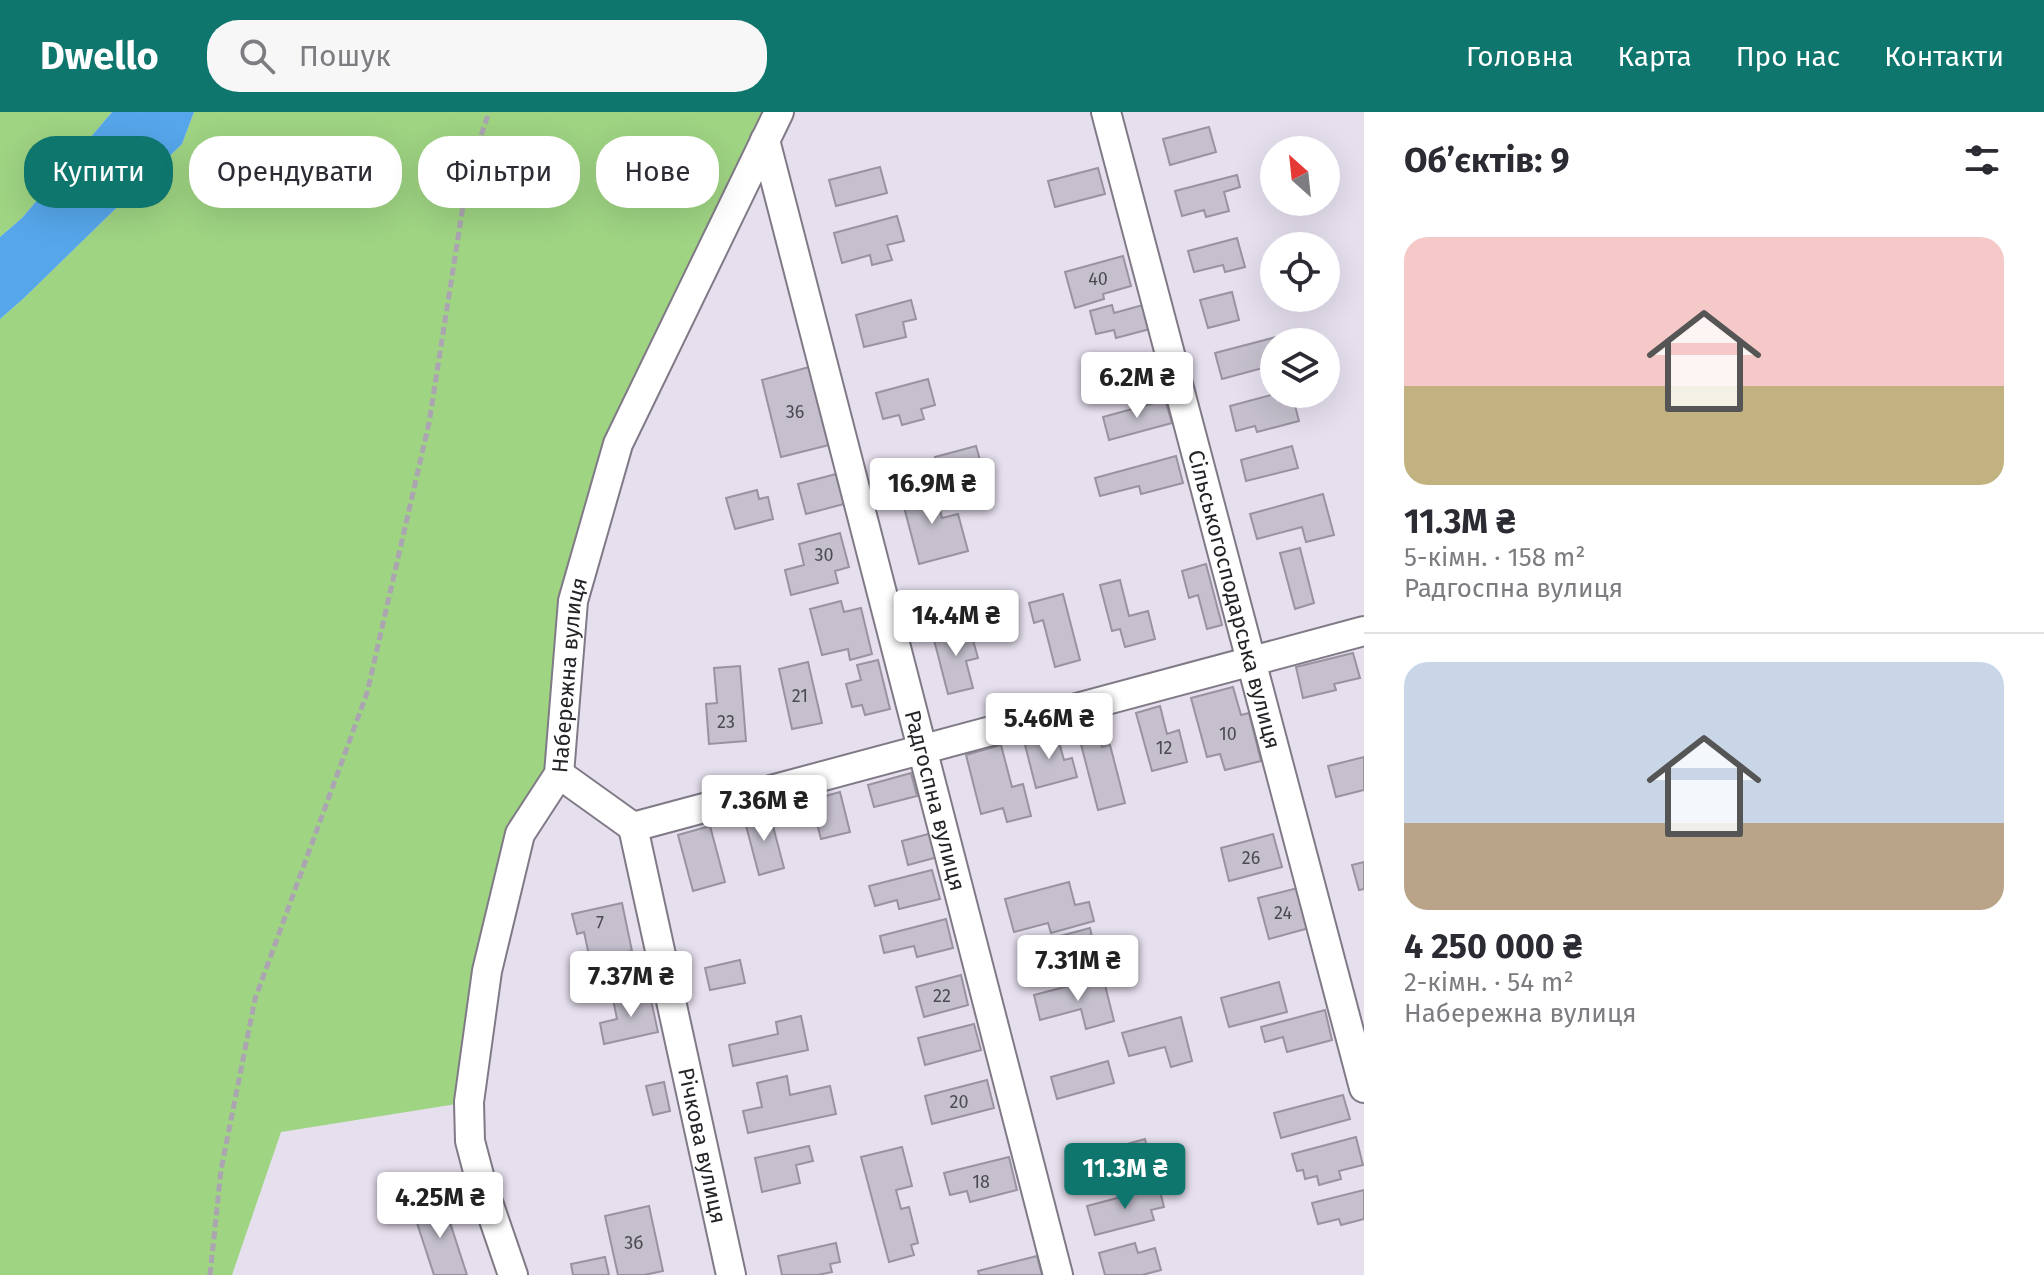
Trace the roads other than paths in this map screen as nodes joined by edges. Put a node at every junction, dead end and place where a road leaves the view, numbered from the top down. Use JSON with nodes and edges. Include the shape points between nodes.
{"nodes":[{"id":1,"x":779,"y":112,"type":"edge"},
{"id":2,"x":1106,"y":112,"type":"edge"},
{"id":3,"x":765,"y":140,"type":"junction"},
{"id":4,"x":1364,"y":631,"type":"edge"},
{"id":5,"x":1251,"y":661,"type":"junction"},
{"id":6,"x":923,"y":749,"type":"junction"},
{"id":7,"x":559,"y":774,"type":"junction"},
{"id":8,"x":633,"y":827,"type":"junction"},
{"id":9,"x":1364,"y":1088,"type":"edge"},
{"id":10,"x":513,"y":1275,"type":"edge"},
{"id":11,"x":731,"y":1275,"type":"edge"},
{"id":12,"x":1058,"y":1275,"type":"edge"}],
"edges":[{"from":1,"to":3,"type":"street"},
{"from":2,"to":5,"type":"street","name":"Сільськогосподарська вулиця"},
{"from":3,"to":6,"type":"street","name":"Радгоспна вулиця"},
{"from":3,"to":7,"type":"street","name":"Набережна вулиця","via":[[618,444],[573,601]]},
{"from":4,"to":5,"type":"street"},
{"from":5,"to":6,"type":"street"},
{"from":5,"to":9,"type":"street","name":"Сільськогосподарська вулиця"},
{"from":6,"to":8,"type":"street"},
{"from":6,"to":12,"type":"street","name":"Радгоспна вулиця"},
{"from":7,"to":8,"type":"street"},
{"from":7,"to":10,"type":"street","name":"Набережна вулиця","via":[[520,834],[487,971],[469,1102],[470,1141]]},
{"from":8,"to":11,"type":"street","name":"Річкова вулиця"}]}
